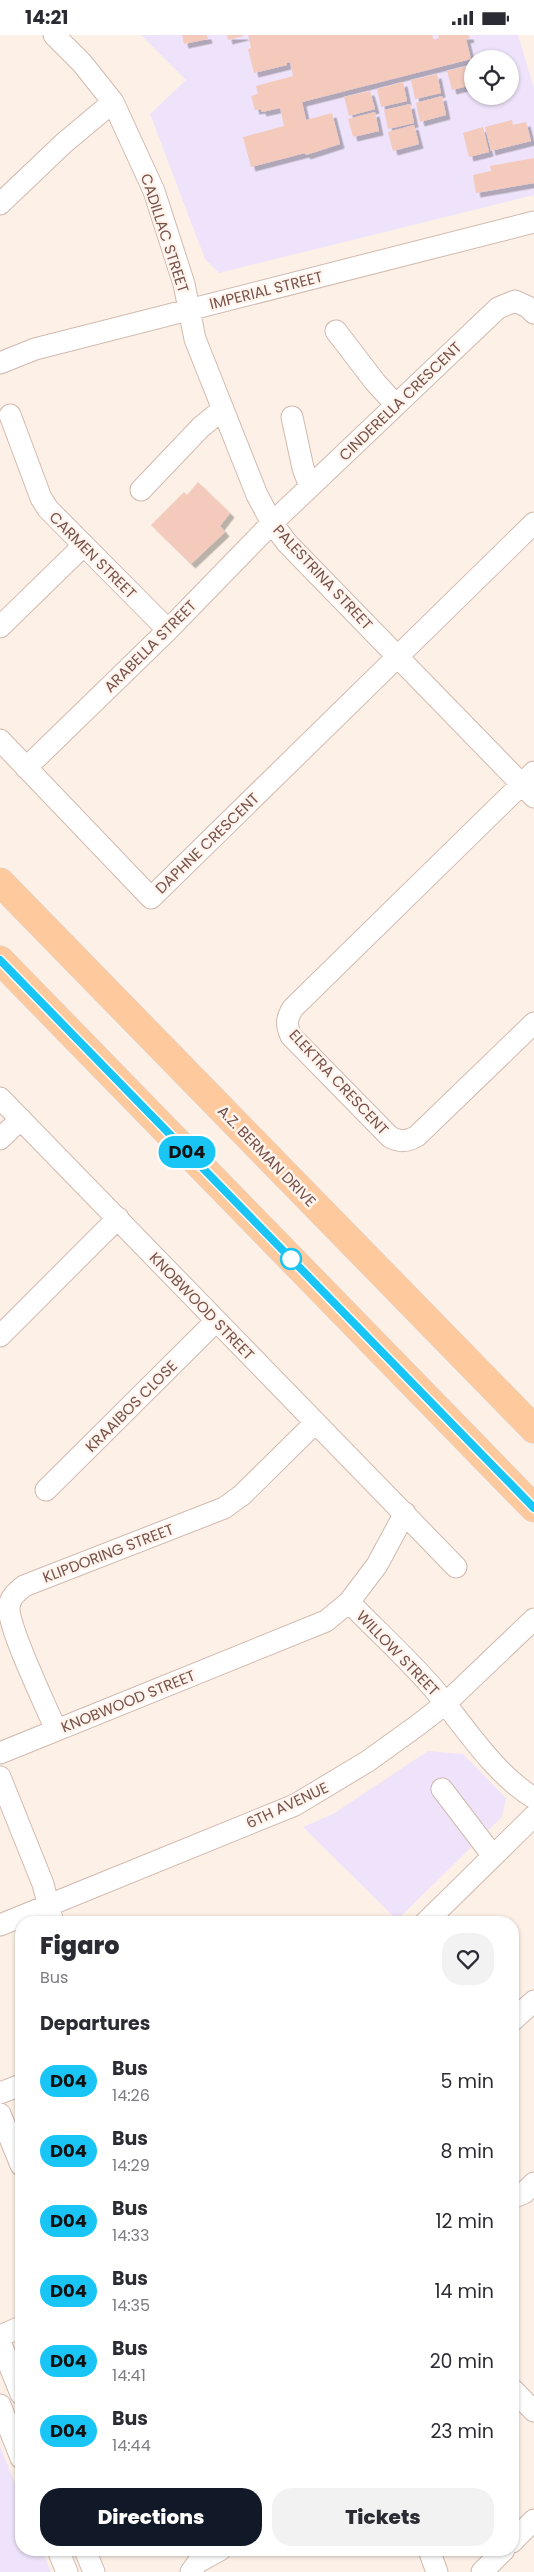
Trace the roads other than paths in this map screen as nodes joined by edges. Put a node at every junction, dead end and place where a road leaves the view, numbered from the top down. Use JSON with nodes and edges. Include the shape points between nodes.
{"nodes":[{"id":1,"x":54,"y":35,"type":"edge"},
{"id":2,"x":113,"y":102,"type":"junction"},
{"id":3,"x":0,"y":204,"type":"edge"},
{"id":4,"x":534,"y":222,"type":"edge"},
{"id":5,"x":189,"y":310,"type":"junction"},
{"id":6,"x":534,"y":313,"type":"edge"},
{"id":7,"x":336,"y":331,"type":"dead end"},
{"id":8,"x":0,"y":363,"type":"edge"},
{"id":9,"x":396,"y":405,"type":"junction"},
{"id":10,"x":223,"y":409,"type":"junction"},
{"id":11,"x":10,"y":415,"type":"dead end"},
{"id":12,"x":292,"y":417,"type":"dead end"},
{"id":13,"x":310,"y":487,"type":"junction"},
{"id":14,"x":142,"y":490,"type":"dead end"},
{"id":15,"x":272,"y":523,"type":"junction"},
{"id":16,"x":534,"y":523,"type":"edge"},
{"id":17,"x":84,"y":545,"type":"junction"},
{"id":18,"x":0,"y":627,"type":"edge"},
{"id":19,"x":168,"y":630,"type":"junction"},
{"id":20,"x":398,"y":657,"type":"junction"},
{"id":21,"x":0,"y":740,"type":"edge"},
{"id":22,"x":26,"y":768,"type":"junction"},
{"id":23,"x":530,"y":784,"type":"edge"},
{"id":24,"x":0,"y":882,"type":"edge"},
{"id":25,"x":0,"y":960,"type":"edge"},
{"id":26,"x":534,"y":1023,"type":"edge"},
{"id":27,"x":0,"y":1098,"type":"edge"},
{"id":28,"x":21,"y":1119,"type":"junction"},
{"id":29,"x":0,"y":1139,"type":"edge"},
{"id":30,"x":118,"y":1218,"type":"junction"},
{"id":31,"x":216,"y":1321,"type":"junction"},
{"id":32,"x":0,"y":1336,"type":"edge"},
{"id":33,"x":315,"y":1423,"type":"junction"},
{"id":34,"x":534,"y":1429,"type":"edge"},
{"id":35,"x":46,"y":1490,"type":"dead end"},
{"id":36,"x":534,"y":1508,"type":"edge"},
{"id":37,"x":405,"y":1513,"type":"junction"},
{"id":38,"x":456,"y":1567,"type":"dead end"},
{"id":39,"x":349,"y":1602,"type":"junction"},
{"id":40,"x":534,"y":1619,"type":"edge"},
{"id":41,"x":446,"y":1704,"type":"junction"},
{"id":42,"x":56,"y":1730,"type":"junction"},
{"id":43,"x":0,"y":1753,"type":"edge"},
{"id":44,"x":0,"y":1777,"type":"edge"},
{"id":45,"x":442,"y":1789,"type":"dead end"},
{"id":46,"x":534,"y":1798,"type":"edge"},
{"id":47,"x":534,"y":1816,"type":"edge"},
{"id":48,"x":492,"y":1857,"type":"junction"},
{"id":49,"x":51,"y":1914,"type":"edge"},
{"id":50,"x":432,"y":1916,"type":"edge"},
{"id":51,"x":15,"y":1922,"type":"edge"},
{"id":52,"x":0,"y":1925,"type":"edge"},
{"id":53,"x":534,"y":2001,"type":"edge"},
{"id":54,"x":519,"y":2015,"type":"edge"},
{"id":55,"x":15,"y":2087,"type":"edge"},
{"id":56,"x":0,"y":2093,"type":"edge"},
{"id":57,"x":0,"y":2115,"type":"edge"},
{"id":58,"x":15,"y":2151,"type":"edge"},
{"id":59,"x":534,"y":2183,"type":"edge"},
{"id":60,"x":519,"y":2195,"type":"edge"},
{"id":61,"x":15,"y":2330,"type":"edge"},
{"id":62,"x":0,"y":2336,"type":"edge"},
{"id":63,"x":0,"y":2342,"type":"edge"},
{"id":64,"x":15,"y":2379,"type":"edge"},
{"id":65,"x":519,"y":2396,"type":"edge"},
{"id":66,"x":0,"y":2405,"type":"edge"},
{"id":67,"x":534,"y":2411,"type":"edge"},
{"id":68,"x":15,"y":2443,"type":"edge"},
{"id":69,"x":534,"y":2520,"type":"edge"},
{"id":70,"x":519,"y":2534,"type":"edge"},
{"id":71,"x":60,"y":2556,"type":"edge"},
{"id":72,"x":87,"y":2556,"type":"edge"},
{"id":73,"x":208,"y":2556,"type":"edge"},
{"id":74,"x":430,"y":2556,"type":"edge"},
{"id":75,"x":498,"y":2556,"type":"edge"},
{"id":76,"x":67,"y":2572,"type":"edge"},
{"id":77,"x":94,"y":2572,"type":"edge"},
{"id":78,"x":191,"y":2572,"type":"edge"},
{"id":79,"x":437,"y":2572,"type":"edge"},
{"id":80,"x":482,"y":2572,"type":"edge"}],
"edges":[{"from":1,"to":2,"type":"street","name":"CADILLAC STREET","via":[[82,63]]},
{"from":2,"to":3,"type":"street"},
{"from":2,"to":5,"type":"street","name":"CADILLAC STREET","via":[[154,191],[184,284]]},
{"from":4,"to":5,"type":"street","name":"IMPERIAL STREET"},
{"from":5,"to":8,"type":"street","name":"IMPERIAL STREET","via":[[35,349]]},
{"from":5,"to":10,"type":"street","name":"PALESTRINA STREET","via":[[195,339]]},
{"from":6,"to":9,"type":"street","name":"CINDERELLA CRESCENT","via":[[515,301],[498,308]]},
{"from":7,"to":9,"type":"street"},
{"from":9,"to":13,"type":"street","name":"CINDERELLA CRESCENT"},
{"from":10,"to":14,"type":"street","via":[[201,427]]},
{"from":10,"to":15,"type":"street","name":"PALESTRINA STREET","via":[[256,495]]},
{"from":11,"to":17,"type":"street","name":"CARMEN STREET","via":[[41,498]]},
{"from":12,"to":13,"type":"street"},
{"from":13,"to":15,"type":"street","name":"CINDERELLA CRESCENT"},
{"from":15,"to":19,"type":"street","name":"ARABELLA STREET"},
{"from":15,"to":20,"type":"street","name":"PALESTRINA STREET","via":[[287,543]]},
{"from":16,"to":20,"type":"street"},
{"from":17,"to":18,"type":"street"},
{"from":17,"to":19,"type":"street","name":"CARMEN STREET"},
{"from":19,"to":22,"type":"street","name":"ARABELLA STREET"},
{"from":20,"to":22,"type":"street","name":"DAPHNE CRESCENT","via":[[150,898]]},
{"from":20,"to":23,"type":"street","name":"PALESTRINA STREET"},
{"from":21,"to":22,"type":"street","name":"DAPHNE CRESCENT"},
{"from":23,"to":26,"type":"street","name":"ELEKTRA CRESCENT","via":[[293,1008],[287,1017],[287,1027],[291,1036],[390,1137],[409,1141]]},
{"from":24,"to":34,"type":"main road","name":"A.Z. BERMAN DRIVE"},
{"from":25,"to":36,"type":"main road"},
{"from":27,"to":28,"type":"street","name":"KNOBWOOD STREET"},
{"from":28,"to":29,"type":"street"},
{"from":28,"to":30,"type":"street","name":"KNOBWOOD STREET"},
{"from":30,"to":31,"type":"street","name":"KNOBWOOD STREET"},
{"from":30,"to":32,"type":"street"},
{"from":31,"to":33,"type":"street","name":"KNOBWOOD STREET"},
{"from":31,"to":35,"type":"street","name":"KRAAIBOS CLOSE"},
{"from":33,"to":37,"type":"street","name":"KNOBWOOD STREET"},
{"from":33,"to":42,"type":"street","name":"KLIPDORING STREET","via":[[242,1495],[224,1508],[24,1586],[14,1594],[9,1607],[13,1626]]},
{"from":37,"to":38,"type":"street","name":"KNOBWOOD STREET"},
{"from":37,"to":39,"type":"street","name":"KNOBWOOD STREET","via":[[376,1565]]},
{"from":39,"to":41,"type":"street","name":"WILLOW STREET"},
{"from":39,"to":42,"type":"street","name":"KNOBWOOD STREET","via":[[326,1621]]},
{"from":40,"to":41,"type":"street","name":"6TH AVENUE"},
{"from":41,"to":46,"type":"street","name":"WILLOW STREET","via":[[472,1739],[522,1791]]},
{"from":41,"to":49,"type":"street","name":"6TH AVENUE","via":[[368,1761],[295,1805]]},
{"from":42,"to":43,"type":"street","name":"KNOBWOOD STREET"},
{"from":44,"to":49,"type":"street","via":[[43,1885]]},
{"from":45,"to":48,"type":"street"},
{"from":47,"to":48,"type":"street"},
{"from":48,"to":50,"type":"street"},
{"from":51,"to":52,"type":"street","name":"6TH AVENUE"},
{"from":53,"to":54,"type":"street"},
{"from":55,"to":56,"type":"street"},
{"from":57,"to":58,"type":"street"},
{"from":59,"to":60,"type":"street"},
{"from":61,"to":62,"type":"street"},
{"from":63,"to":64,"type":"street"},
{"from":65,"to":67,"type":"street"},
{"from":66,"to":68,"type":"street"},
{"from":69,"to":70,"type":"street"},
{"from":71,"to":76,"type":"street"},
{"from":72,"to":77,"type":"street"},
{"from":73,"to":78,"type":"street","via":[[198,2561]]},
{"from":74,"to":79,"type":"street"},
{"from":75,"to":80,"type":"street"}]}
